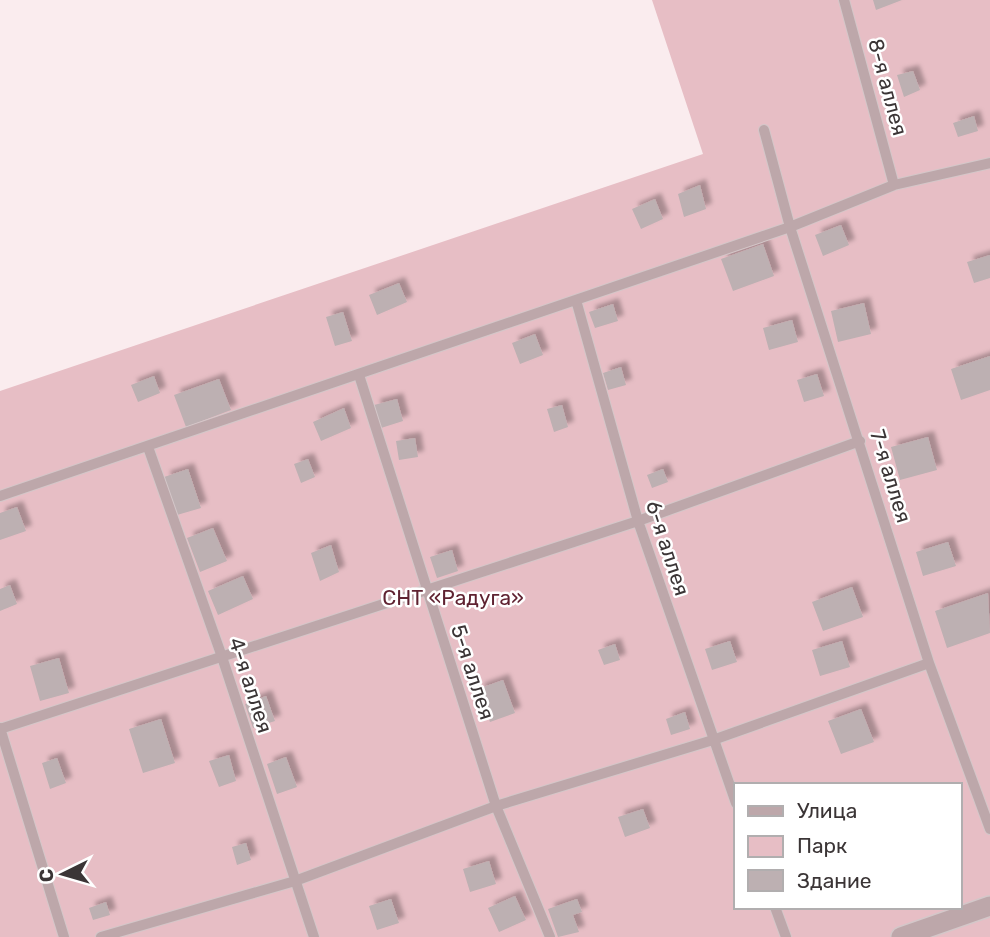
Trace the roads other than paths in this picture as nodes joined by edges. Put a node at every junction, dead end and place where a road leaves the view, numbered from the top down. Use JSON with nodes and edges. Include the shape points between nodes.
{"nodes":[{"id":1,"x":844,"y":0,"type":"edge"},
{"id":2,"x":764,"y":130,"type":"dead end"},
{"id":3,"x":990,"y":163,"type":"edge"},
{"id":4,"x":894,"y":185,"type":"junction"},
{"id":5,"x":790,"y":227,"type":"junction"},
{"id":6,"x":576,"y":300,"type":"junction"},
{"id":7,"x":359,"y":375,"type":"junction"},
{"id":8,"x":860,"y":441,"type":"junction"},
{"id":9,"x":148,"y":447,"type":"junction"},
{"id":10,"x":0,"y":496,"type":"edge"},
{"id":11,"x":638,"y":521,"type":"junction"},
{"id":12,"x":426,"y":591,"type":"junction"},
{"id":13,"x":221,"y":654,"type":"junction"},
{"id":14,"x":929,"y":663,"type":"junction"},
{"id":15,"x":0,"y":729,"type":"edge"},
{"id":16,"x":713,"y":740,"type":"junction"},
{"id":17,"x":734,"y":798,"type":"edge"},
{"id":18,"x":496,"y":806,"type":"junction"},
{"id":19,"x":990,"y":829,"type":"edge"},
{"id":20,"x":295,"y":881,"type":"junction"},
{"id":21,"x":990,"y":906,"type":"edge"},
{"id":22,"x":776,"y":909,"type":"edge"},
{"id":23,"x":64,"y":937,"type":"edge"},
{"id":24,"x":101,"y":937,"type":"edge"},
{"id":25,"x":314,"y":937,"type":"edge"},
{"id":26,"x":550,"y":937,"type":"edge"},
{"id":27,"x":786,"y":937,"type":"edge"},
{"id":28,"x":901,"y":937,"type":"edge"}],
"edges":[{"from":1,"to":4,"type":"lane","name":"8-я аллея"},
{"from":2,"to":5,"type":"lane","name":"7-я аллея"},
{"from":3,"to":4,"type":"lane"},
{"from":4,"to":5,"type":"lane"},
{"from":5,"to":6,"type":"lane"},
{"from":5,"to":8,"type":"lane","name":"7-я аллея"},
{"from":6,"to":7,"type":"lane"},
{"from":6,"to":11,"type":"lane","name":"6-я аллея"},
{"from":7,"to":9,"type":"lane"},
{"from":7,"to":12,"type":"lane","name":"5-я аллея"},
{"from":8,"to":11,"type":"lane"},
{"from":8,"to":14,"type":"lane","name":"7-я аллея"},
{"from":9,"to":10,"type":"lane"},
{"from":9,"to":13,"type":"lane","name":"4-я аллея"},
{"from":11,"to":12,"type":"lane"},
{"from":11,"to":16,"type":"lane","name":"6-я аллея"},
{"from":12,"to":13,"type":"lane"},
{"from":12,"to":18,"type":"lane","name":"5-я аллея"},
{"from":13,"to":15,"type":"lane"},
{"from":13,"to":20,"type":"lane","name":"4-я аллея"},
{"from":14,"to":16,"type":"lane"},
{"from":14,"to":19,"type":"lane","name":"7-я аллея"},
{"from":15,"to":23,"type":"lane"},
{"from":16,"to":17,"type":"lane","name":"6-я аллея"},
{"from":16,"to":18,"type":"lane"},
{"from":18,"to":20,"type":"lane"},
{"from":18,"to":26,"type":"lane","name":"5-я аллея"},
{"from":20,"to":24,"type":"lane"},
{"from":20,"to":25,"type":"lane","name":"4-я аллея"},
{"from":21,"to":28,"type":"street"},
{"from":22,"to":27,"type":"lane"}]}
